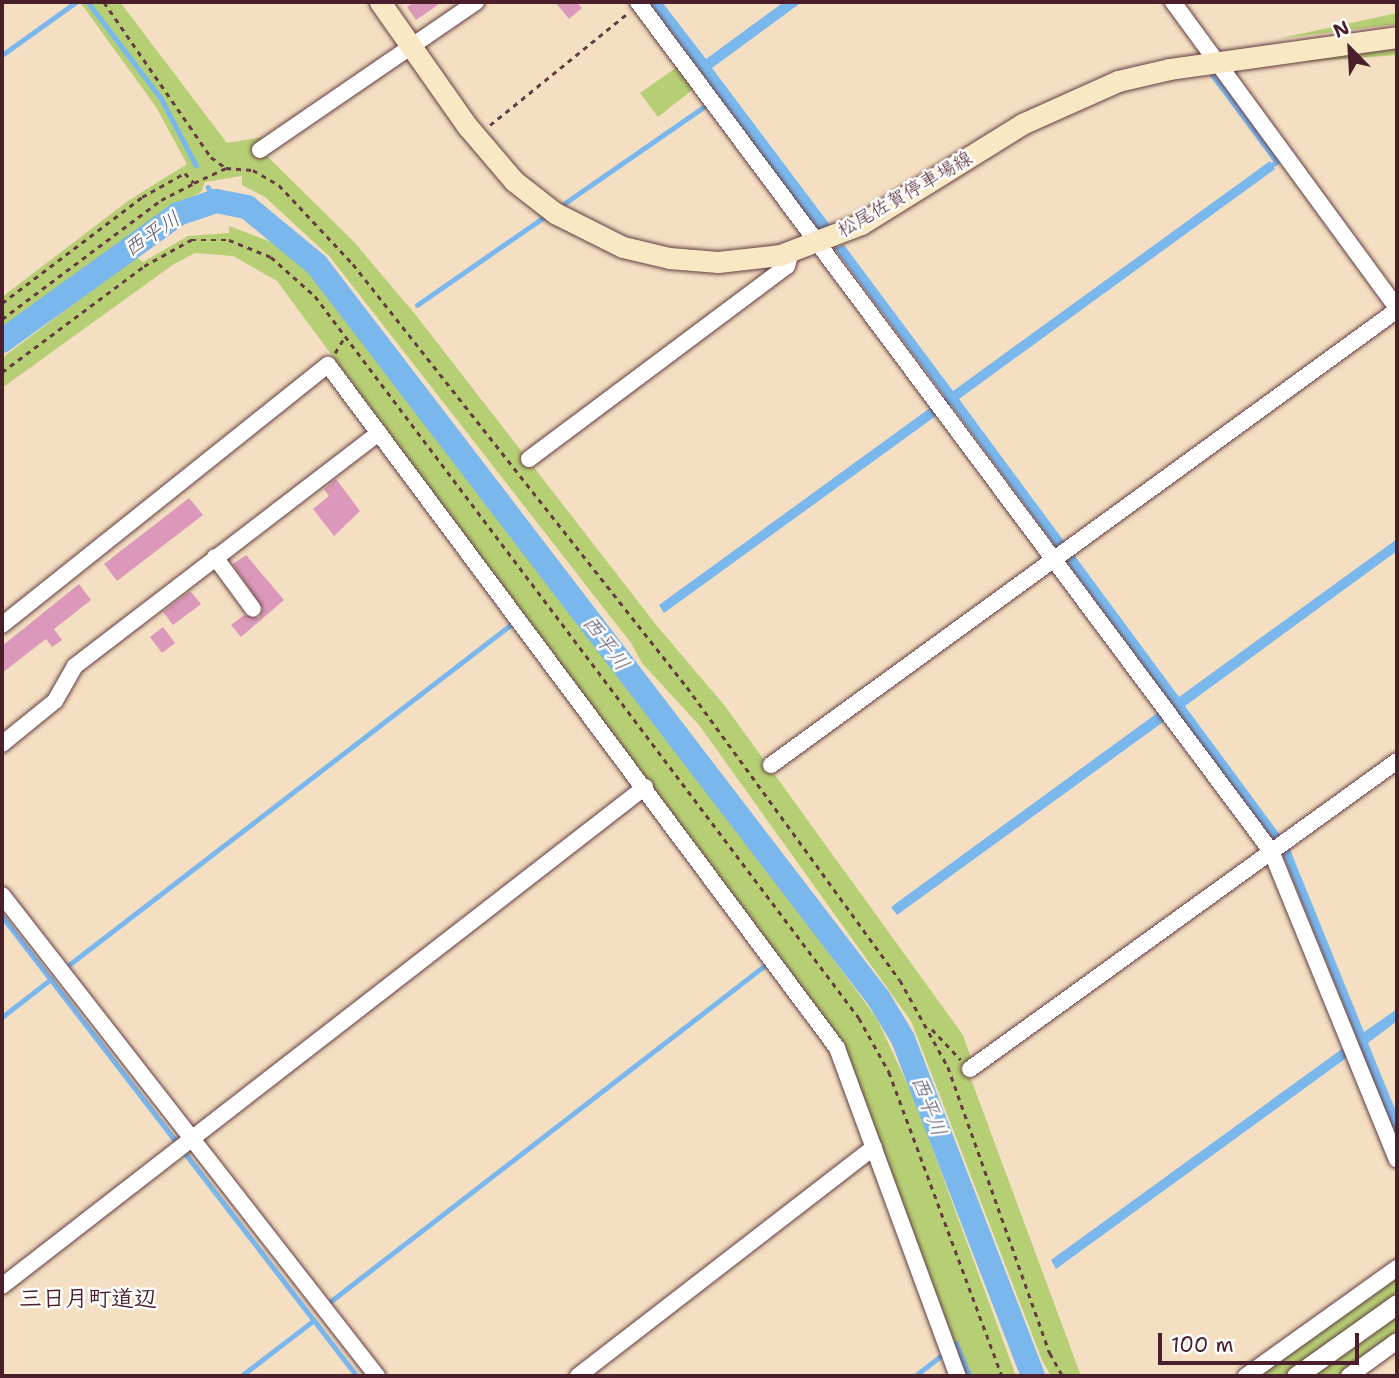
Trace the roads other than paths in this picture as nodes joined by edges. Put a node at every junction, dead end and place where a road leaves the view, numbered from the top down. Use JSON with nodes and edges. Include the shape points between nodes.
{"nodes":[{"id":1,"x":380,"y":2,"type":"edge"},
{"id":2,"x":476,"y":2,"type":"edge"},
{"id":3,"x":1173,"y":2,"type":"edge"},
{"id":4,"x":639,"y":3,"type":"edge"},
{"id":5,"x":1397,"y":37,"type":"edge"},
{"id":6,"x":411,"y":46,"type":"junction"},
{"id":7,"x":1216,"y":62,"type":"junction"},
{"id":8,"x":260,"y":150,"type":"dead end"},
{"id":9,"x":821,"y":242,"type":"junction"},
{"id":10,"x":791,"y":252,"type":"junction"},
{"id":11,"x":1397,"y":309,"type":"edge"},
{"id":12,"x":380,"y":433,"type":"junction"},
{"id":13,"x":529,"y":459,"type":"dead end"},
{"id":14,"x":215,"y":557,"type":"junction"},
{"id":15,"x":1055,"y":559,"type":"junction"},
{"id":16,"x":253,"y":609,"type":"dead end"},
{"id":17,"x":2,"y":625,"type":"edge"},
{"id":18,"x":2,"y":744,"type":"edge"},
{"id":19,"x":1397,"y":761,"type":"edge"},
{"id":20,"x":771,"y":765,"type":"dead end"},
{"id":21,"x":645,"y":787,"type":"junction"},
{"id":22,"x":1271,"y":852,"type":"junction"},
{"id":23,"x":2,"y":894,"type":"edge"},
{"id":24,"x":970,"y":1069,"type":"road end"},
{"id":25,"x":192,"y":1140,"type":"junction"},
{"id":26,"x":874,"y":1147,"type":"junction"},
{"id":27,"x":1397,"y":1159,"type":"edge"},
{"id":28,"x":1397,"y":1268,"type":"edge"},
{"id":29,"x":2,"y":1286,"type":"edge"},
{"id":30,"x":1397,"y":1304,"type":"edge"},
{"id":31,"x":1397,"y":1341,"type":"edge"},
{"id":32,"x":377,"y":1376,"type":"edge"},
{"id":33,"x":578,"y":1376,"type":"edge"},
{"id":34,"x":958,"y":1376,"type":"edge"},
{"id":35,"x":1247,"y":1376,"type":"edge"},
{"id":36,"x":1296,"y":1376,"type":"edge"},
{"id":37,"x":1349,"y":1376,"type":"edge"}],
"edges":[{"from":1,"to":6,"type":"main road","name":"松尾佐賀停車場線"},
{"from":2,"to":6,"type":"street"},
{"from":3,"to":7,"type":"street"},
{"from":4,"to":9,"type":"street"},
{"from":5,"to":7,"type":"main road","name":"松尾佐賀停車場線"},
{"from":6,"to":8,"type":"street"},
{"from":6,"to":10,"type":"main road","name":"松尾佐賀停車場線","via":[[476,137],[514,181],[555,213],[623,247],[669,258],[718,262]]},
{"from":7,"to":9,"type":"main road","name":"松尾佐賀停車場線","via":[[1118,81],[1067,101],[861,224]]},
{"from":7,"to":11,"type":"street"},
{"from":9,"to":10,"type":"main road","name":"松尾佐賀停車場線"},
{"from":9,"to":15,"type":"street"},
{"from":10,"to":13,"type":"street","via":[[787,266]]},
{"from":11,"to":15,"type":"street"},
{"from":12,"to":14,"type":"street"},
{"from":12,"to":17,"type":"street","via":[[328,365]]},
{"from":12,"to":21,"type":"street"},
{"from":14,"to":16,"type":"street"},
{"from":14,"to":18,"type":"street","via":[[75,666],[55,701]]},
{"from":15,"to":20,"type":"street"},
{"from":15,"to":22,"type":"street"},
{"from":19,"to":22,"type":"street"},
{"from":21,"to":25,"type":"street"},
{"from":21,"to":26,"type":"street","via":[[837,1048]]},
{"from":22,"to":24,"type":"street"},
{"from":22,"to":27,"type":"street"},
{"from":23,"to":25,"type":"street"},
{"from":25,"to":29,"type":"street"},
{"from":25,"to":32,"type":"street"},
{"from":26,"to":33,"type":"street"},
{"from":26,"to":34,"type":"street"},
{"from":28,"to":35,"type":"street"},
{"from":30,"to":36,"type":"street"},
{"from":31,"to":37,"type":"street"}]}
